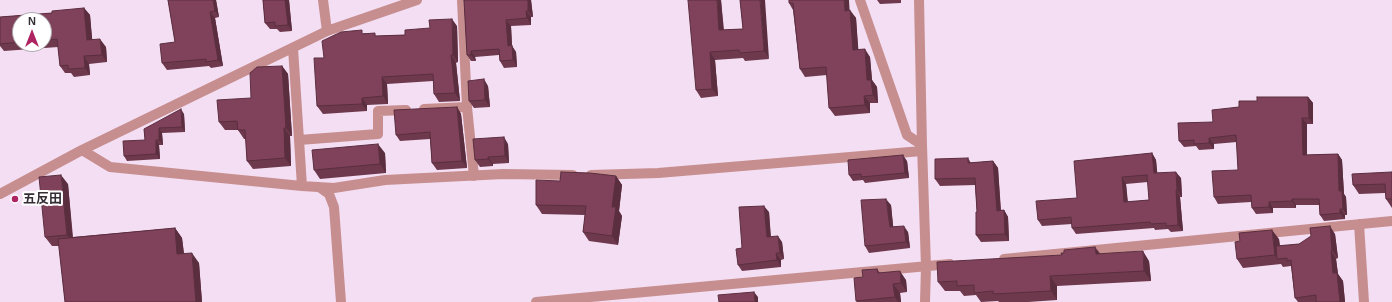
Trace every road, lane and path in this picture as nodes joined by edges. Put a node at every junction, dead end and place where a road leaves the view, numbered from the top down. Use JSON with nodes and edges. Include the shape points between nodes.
{"nodes":[{"id":1,"x":323,"y":0,"type":"edge"},
{"id":2,"x":417,"y":0,"type":"edge"},
{"id":3,"x":462,"y":0,"type":"edge"},
{"id":4,"x":860,"y":0,"type":"edge"},
{"id":5,"x":919,"y":0,"type":"edge"},
{"id":6,"x":327,"y":31,"type":"junction"},
{"id":7,"x":293,"y":48,"type":"junction"},
{"id":8,"x":466,"y":106,"type":"junction"},
{"id":9,"x":299,"y":140,"type":"junction"},
{"id":10,"x":922,"y":148,"type":"junction"},
{"id":11,"x":82,"y":150,"type":"junction"},
{"id":12,"x":474,"y":176,"type":"junction"},
{"id":13,"x":302,"y":186,"type":"junction"},
{"id":14,"x":319,"y":187,"type":"junction"},
{"id":15,"x":0,"y":194,"type":"edge"},
{"id":16,"x":1392,"y":221,"type":"edge"},
{"id":17,"x":1359,"y":224,"type":"junction"},
{"id":18,"x":996,"y":260,"type":"edge"},
{"id":19,"x":957,"y":264,"type":"edge"},
{"id":20,"x":926,"y":267,"type":"junction"},
{"id":21,"x":341,"y":302,"type":"edge"},
{"id":22,"x":536,"y":302,"type":"edge"},
{"id":23,"x":925,"y":302,"type":"edge"},
{"id":24,"x":1364,"y":302,"type":"edge"}],
"edges":[{"from":1,"to":6,"type":"street"},
{"from":2,"to":6,"type":"street"},
{"from":3,"to":8,"type":"street"},
{"from":4,"to":10,"type":"street","via":[[906,135]]},
{"from":5,"to":10,"type":"street"},
{"from":6,"to":7,"type":"street"},
{"from":7,"to":9,"type":"street"},
{"from":7,"to":11,"type":"street"},
{"from":8,"to":9,"type":"street","via":[[378,111],[378,134]]},
{"from":8,"to":12,"type":"street"},
{"from":9,"to":13,"type":"street"},
{"from":10,"to":12,"type":"street","via":[[658,173]]},
{"from":10,"to":20,"type":"street"},
{"from":11,"to":13,"type":"street","via":[[110,167]]},
{"from":11,"to":15,"type":"street"},
{"from":12,"to":14,"type":"street","via":[[385,180],[334,188]]},
{"from":13,"to":14,"type":"street"},
{"from":14,"to":21,"type":"street","via":[[329,194],[334,206]]},
{"from":16,"to":17,"type":"street"},
{"from":17,"to":18,"type":"street"},
{"from":17,"to":24,"type":"street"},
{"from":19,"to":20,"type":"street"},
{"from":20,"to":22,"type":"street"},
{"from":20,"to":23,"type":"street"}]}
